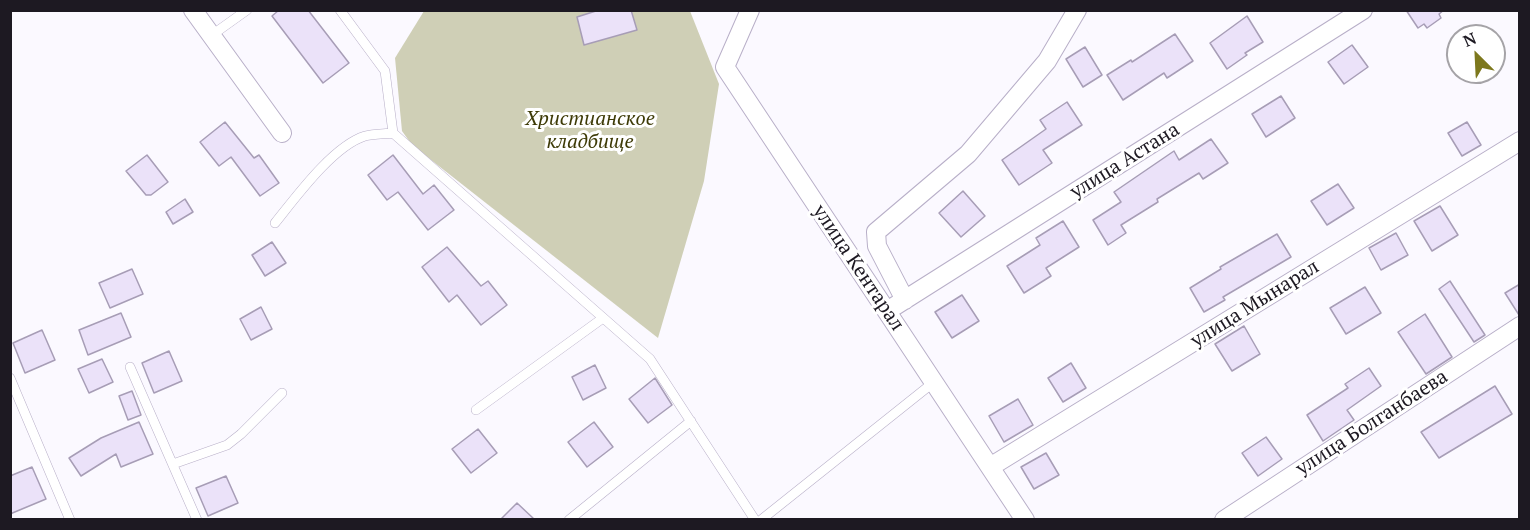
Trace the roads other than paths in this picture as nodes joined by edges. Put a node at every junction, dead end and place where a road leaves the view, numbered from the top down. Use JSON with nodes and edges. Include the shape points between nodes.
{"nodes":[{"id":1,"x":193,"y":10,"type":"edge"},
{"id":2,"x":248,"y":10,"type":"edge"},
{"id":3,"x":340,"y":10,"type":"edge"},
{"id":4,"x":750,"y":10,"type":"edge"},
{"id":5,"x":1077,"y":10,"type":"edge"},
{"id":6,"x":1363,"y":10,"type":"edge"},
{"id":7,"x":212,"y":35,"type":"junction"},
{"id":8,"x":282,"y":133,"type":"dead end"},
{"id":9,"x":393,"y":133,"type":"junction"},
{"id":10,"x":1520,"y":141,"type":"edge"},
{"id":11,"x":274,"y":223,"type":"dead end"},
{"id":12,"x":905,"y":300,"type":"junction"},
{"id":13,"x":887,"y":311,"type":"junction"},
{"id":14,"x":603,"y":318,"type":"junction"},
{"id":15,"x":1520,"y":326,"type":"edge"},
{"id":16,"x":130,"y":367,"type":"dead end"},
{"id":17,"x":10,"y":378,"type":"edge"},
{"id":18,"x":934,"y":382,"type":"junction"},
{"id":19,"x":282,"y":393,"type":"dead end"},
{"id":20,"x":476,"y":410,"type":"dead end"},
{"id":21,"x":691,"y":421,"type":"junction"},
{"id":22,"x":173,"y":464,"type":"junction"},
{"id":23,"x":990,"y":467,"type":"junction"},
{"id":24,"x":70,"y":519,"type":"edge"},
{"id":25,"x":197,"y":519,"type":"edge"},
{"id":26,"x":569,"y":519,"type":"edge"},
{"id":27,"x":756,"y":519,"type":"edge"},
{"id":28,"x":761,"y":519,"type":"edge"},
{"id":29,"x":1025,"y":519,"type":"edge"},
{"id":30,"x":1224,"y":519,"type":"edge"}],
"edges":[{"from":1,"to":7,"type":"street"},
{"from":2,"to":7,"type":"lane"},
{"from":3,"to":9,"type":"lane","via":[[385,70]]},
{"from":4,"to":13,"type":"street","name":"улица Кентарал","via":[[725,67]]},
{"from":5,"to":12,"type":"street","via":[[1047,61],[968,154],[876,232],[877,246]]},
{"from":6,"to":12,"type":"street","name":"улица Астана"},
{"from":7,"to":8,"type":"street"},
{"from":9,"to":11,"type":"lane","via":[[365,136],[346,145]]},
{"from":9,"to":14,"type":"lane"},
{"from":10,"to":23,"type":"street","name":"улица Мынарал"},
{"from":12,"to":13,"type":"street","name":"улица Астана"},
{"from":13,"to":18,"type":"street","name":"улица Кентарал"},
{"from":14,"to":20,"type":"lane"},
{"from":14,"to":21,"type":"lane","via":[[650,359]]},
{"from":15,"to":30,"type":"street","name":"улица Болганбаева"},
{"from":16,"to":22,"type":"lane"},
{"from":17,"to":24,"type":"lane"},
{"from":18,"to":23,"type":"street","name":"улица Кентарал"},
{"from":18,"to":28,"type":"lane"},
{"from":19,"to":22,"type":"lane","via":[[227,445]]},
{"from":21,"to":26,"type":"lane"},
{"from":21,"to":27,"type":"lane"},
{"from":22,"to":25,"type":"lane"},
{"from":23,"to":29,"type":"street","name":"улица Кентарал"}]}
